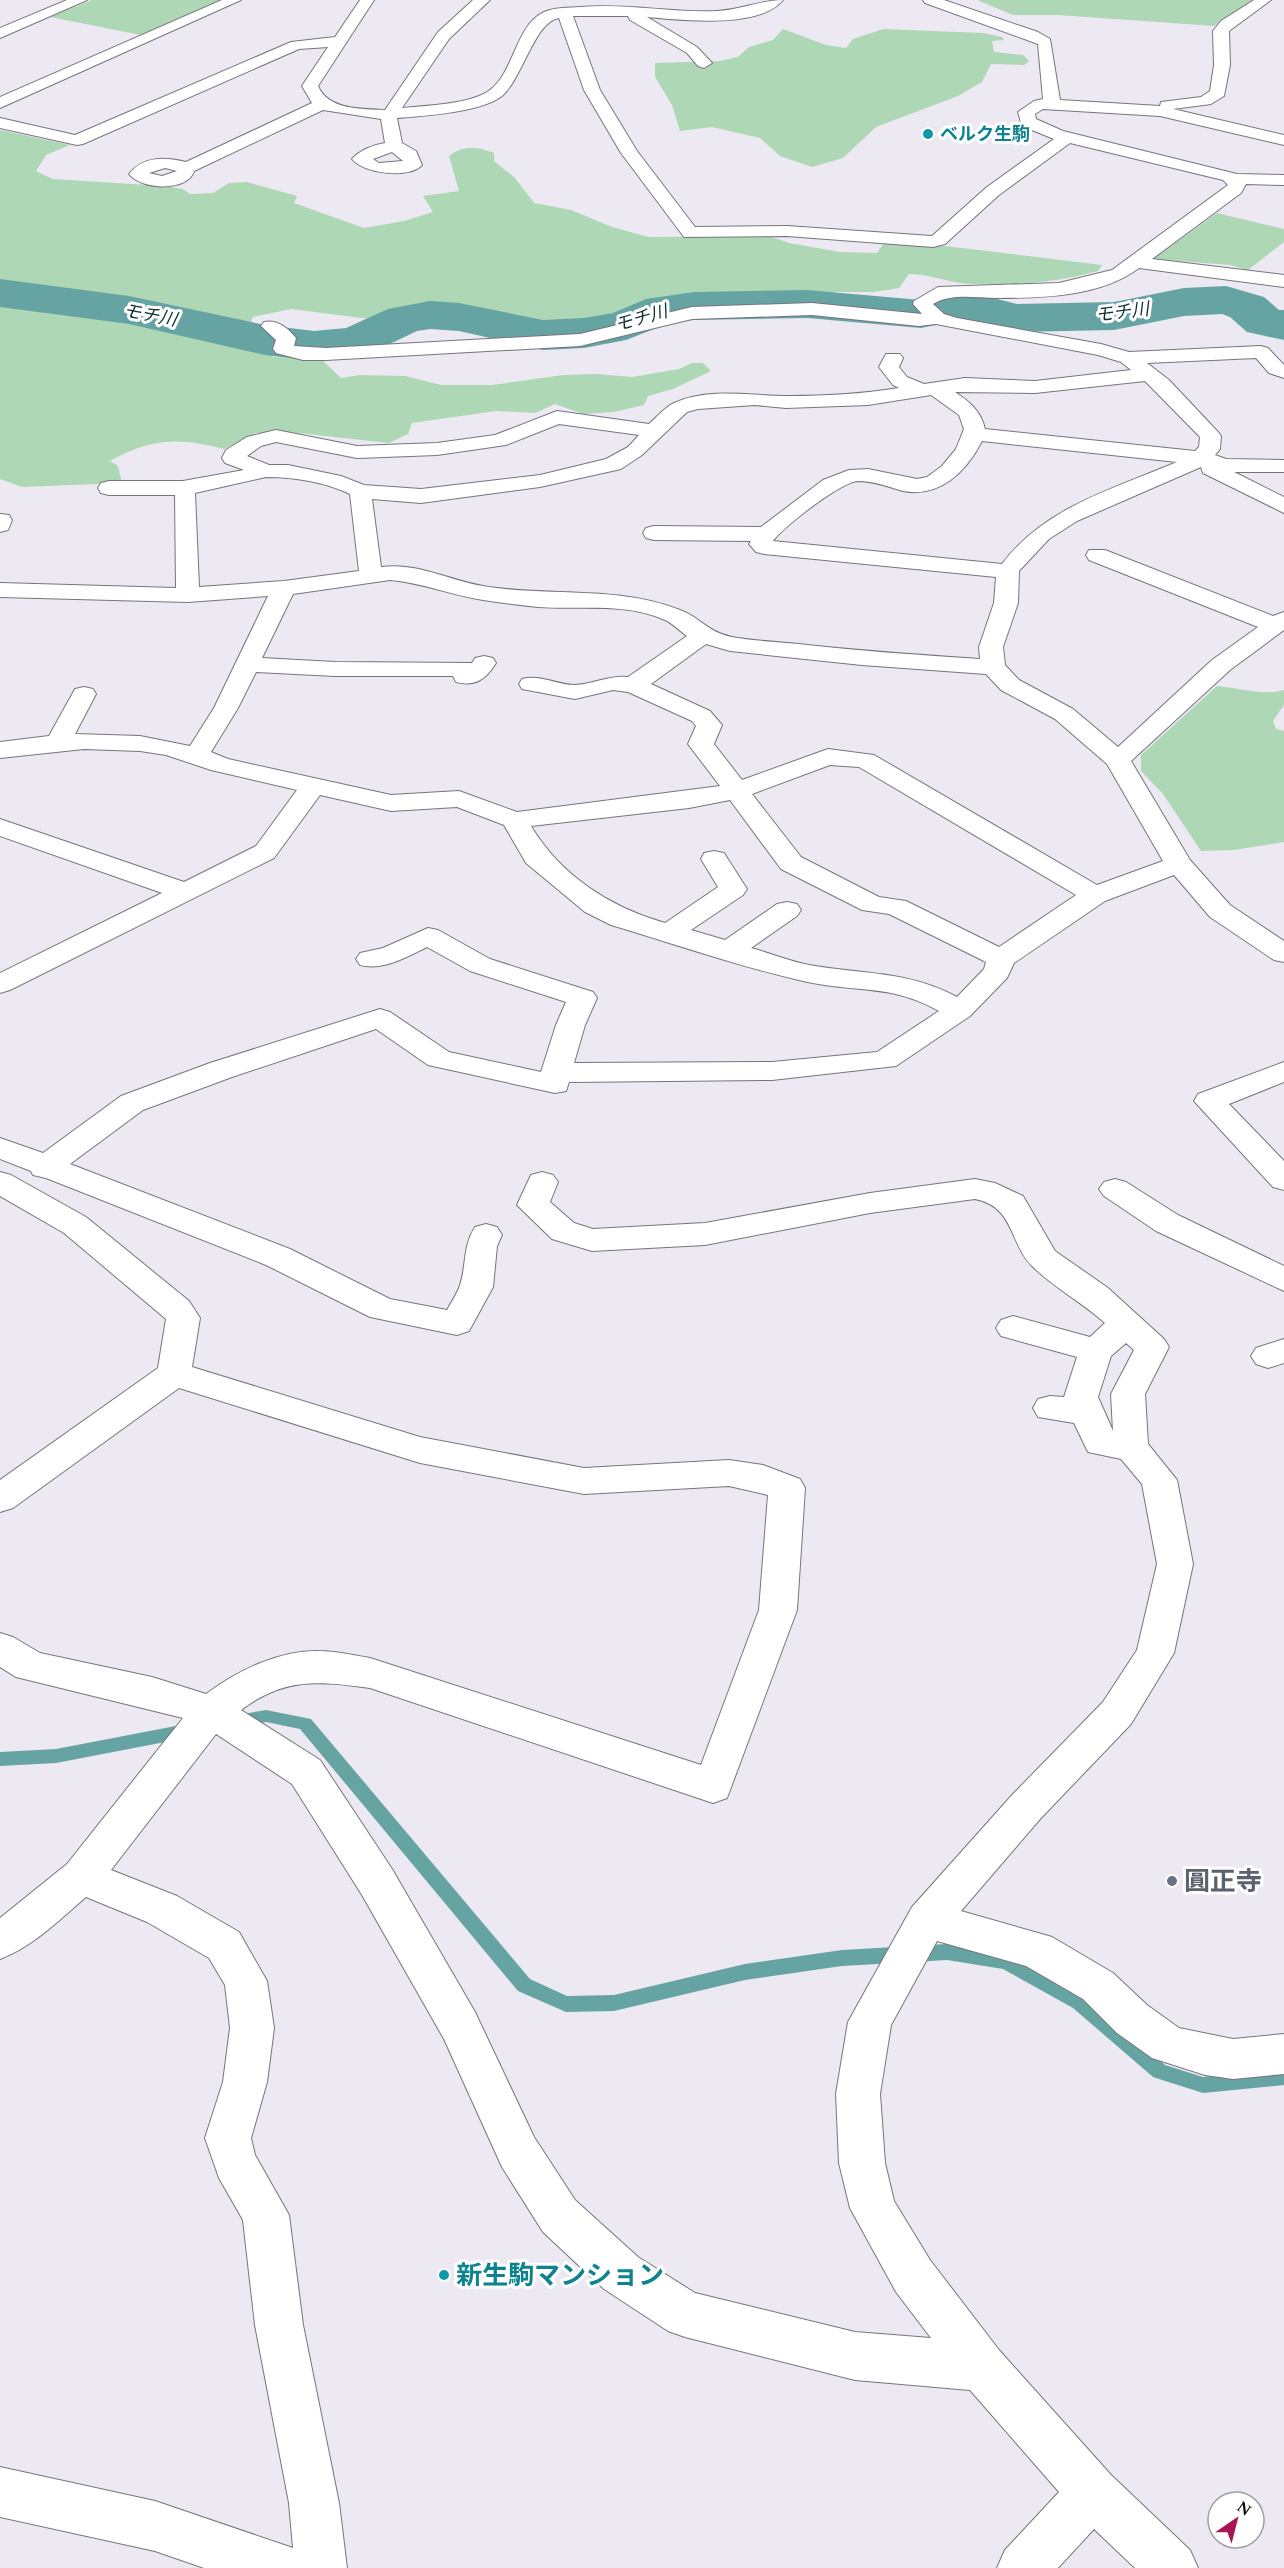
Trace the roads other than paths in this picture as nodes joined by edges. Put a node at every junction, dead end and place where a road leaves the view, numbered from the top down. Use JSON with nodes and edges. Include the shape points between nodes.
{"nodes":[{"id":1,"x":80,"y":0,"type":"edge"},
{"id":2,"x":234,"y":0,"type":"edge"},
{"id":3,"x":367,"y":0,"type":"edge"},
{"id":4,"x":483,"y":0,"type":"edge"},
{"id":5,"x":776,"y":0,"type":"edge"},
{"id":6,"x":930,"y":0,"type":"edge"},
{"id":7,"x":1265,"y":4,"type":"edge"},
{"id":8,"x":564,"y":12,"type":"junction"},
{"id":9,"x":626,"y":12,"type":"junction"},
{"id":10,"x":3,"y":30,"type":"edge"},
{"id":11,"x":340,"y":41,"type":"junction"},
{"id":12,"x":704,"y":63,"type":"dead end"},
{"id":13,"x":1052,"y":95,"type":"junction"},
{"id":14,"x":0,"y":103,"type":"edge"},
{"id":15,"x":323,"y":104,"type":"junction"},
{"id":16,"x":389,"y":115,"type":"junction"},
{"id":17,"x":0,"y":123,"type":"edge"},
{"id":18,"x":1066,"y":138,"type":"junction"},
{"id":19,"x":1283,"y":139,"type":"edge"},
{"id":20,"x":394,"y":146,"type":"dead end"},
{"id":21,"x":186,"y":168,"type":"dead end"},
{"id":22,"x":1234,"y":179,"type":"junction"},
{"id":23,"x":1284,"y":180,"type":"edge"},
{"id":24,"x":1135,"y":262,"type":"junction"},
{"id":25,"x":1284,"y":281,"type":"edge"},
{"id":26,"x":938,"y":318,"type":"junction"},
{"id":27,"x":271,"y":326,"type":"dead end"},
{"id":28,"x":893,"y":358,"type":"dead end"},
{"id":29,"x":1128,"y":358,"type":"junction"},
{"id":30,"x":1284,"y":372,"type":"edge"},
{"id":31,"x":1149,"y":374,"type":"junction"},
{"id":32,"x":929,"y":390,"type":"junction"},
{"id":33,"x":653,"y":431,"type":"junction"},
{"id":34,"x":975,"y":434,"type":"junction"},
{"id":35,"x":1199,"y":459,"type":"junction"},
{"id":36,"x":1284,"y":466,"type":"edge"},
{"id":37,"x":266,"y":471,"type":"junction"},
{"id":38,"x":110,"y":488,"type":"dead end"},
{"id":39,"x":360,"y":491,"type":"junction"},
{"id":40,"x":186,"y":495,"type":"dead end"},
{"id":41,"x":1284,"y":506,"type":"edge"},
{"id":42,"x":654,"y":532,"type":"dead end"},
{"id":43,"x":766,"y":534,"type":"junction"},
{"id":44,"x":1097,"y":555,"type":"dead end"},
{"id":45,"x":1008,"y":571,"type":"junction"},
{"id":46,"x":371,"y":575,"type":"junction"},
{"id":47,"x":284,"y":588,"type":"junction"},
{"id":48,"x":0,"y":590,"type":"edge"},
{"id":49,"x":188,"y":595,"type":"junction"},
{"id":50,"x":1279,"y":622,"type":"edge"},
{"id":51,"x":702,"y":636,"type":"junction"},
{"id":52,"x":484,"y":663,"type":"dead end"},
{"id":53,"x":248,"y":664,"type":"junction"},
{"id":54,"x":993,"y":667,"type":"junction"},
{"id":55,"x":531,"y":684,"type":"dead end"},
{"id":56,"x":633,"y":685,"type":"junction"},
{"id":57,"x":84,"y":694,"type":"dead end"},
{"id":58,"x":59,"y":741,"type":"junction"},
{"id":59,"x":0,"y":750,"type":"edge"},
{"id":60,"x":197,"y":754,"type":"junction"},
{"id":61,"x":1119,"y":760,"type":"junction"},
{"id":62,"x":313,"y":787,"type":"junction"},
{"id":63,"x":736,"y":791,"type":"junction"},
{"id":64,"x":514,"y":820,"type":"junction"},
{"id":65,"x":5,"y":833,"type":"edge"},
{"id":66,"x":714,"y":859,"type":"dead end"},
{"id":67,"x":1179,"y":864,"type":"junction"},
{"id":68,"x":186,"y":892,"type":"junction"},
{"id":69,"x":1095,"y":895,"type":"junction"},
{"id":70,"x":787,"y":910,"type":"dead end"},
{"id":71,"x":667,"y":934,"type":"junction"},
{"id":72,"x":728,"y":951,"type":"junction"},
{"id":73,"x":1284,"y":954,"type":"edge"},
{"id":74,"x":370,"y":959,"type":"dead end"},
{"id":75,"x":1001,"y":959,"type":"junction"},
{"id":76,"x":0,"y":984,"type":"edge"},
{"id":77,"x":960,"y":1010,"type":"junction"},
{"id":78,"x":1284,"y":1071,"type":"edge"},
{"id":79,"x":555,"y":1079,"type":"junction"},
{"id":80,"x":0,"y":1149,"type":"edge"},
{"id":81,"x":44,"y":1168,"type":"junction"},
{"id":82,"x":1284,"y":1180,"type":"edge"},
{"id":83,"x":0,"y":1182,"type":"edge"},
{"id":84,"x":542,"y":1182,"type":"dead end"},
{"id":85,"x":1115,"y":1189,"type":"dead end"},
{"id":86,"x":486,"y":1235,"type":"dead end"},
{"id":87,"x":1284,"y":1280,"type":"edge"},
{"id":88,"x":1126,"y":1324,"type":"junction"},
{"id":89,"x":1013,"y":1328,"type":"dead end"},
{"id":90,"x":1096,"y":1350,"type":"junction"},
{"id":91,"x":174,"y":1374,"type":"junction"},
{"id":92,"x":1050,"y":1408,"type":"dead end"},
{"id":93,"x":1088,"y":1412,"type":"junction"},
{"id":94,"x":1131,"y":1447,"type":"junction"},
{"id":95,"x":0,"y":1499,"type":"edge"},
{"id":96,"x":0,"y":1648,"type":"edge"},
{"id":97,"x":211,"y":1711,"type":"junction"},
{"id":98,"x":82,"y":1877,"type":"junction"},
{"id":99,"x":927,"y":1920,"type":"junction"},
{"id":100,"x":0,"y":1940,"type":"edge"},
{"id":101,"x":1284,"y":2054,"type":"edge"},
{"id":102,"x":982,"y":2367,"type":"junction"},
{"id":103,"x":0,"y":2492,"type":"edge"},
{"id":104,"x":1093,"y":2493,"type":"junction"},
{"id":105,"x":280,"y":2568,"type":"edge"},
{"id":106,"x":321,"y":2568,"type":"edge"},
{"id":107,"x":1023,"y":2568,"type":"edge"},
{"id":108,"x":1172,"y":2568,"type":"edge"}],
"edges":[{"from":1,"to":10,"type":"street"},
{"from":2,"to":14,"type":"street"},
{"from":3,"to":11,"type":"street"},
{"from":4,"to":16,"type":"street","via":[[467,8],[449,30]]},
{"from":5,"to":9,"type":"street","via":[[747,12],[696,16]]},
{"from":6,"to":13,"type":"street","via":[[1033,34],[1046,42]]},
{"from":7,"to":13,"type":"street","via":[[1221,31],[1218,93],[1205,101],[1175,106]]},
{"from":8,"to":9,"type":"street"},
{"from":8,"to":16,"type":"street","via":[[542,20],[521,59],[494,94]]},
{"from":8,"to":18,"type":"street","via":[[592,90],[629,153],[690,233],[787,231],[933,242],[1024,166]]},
{"from":9,"to":12,"type":"street","via":[[692,50]]},
{"from":11,"to":15,"type":"street","via":[[310,86]]},
{"from":11,"to":17,"type":"street","via":[[296,45],[77,140]]},
{"from":13,"to":18,"type":"street","via":[[1026,111],[1026,118],[1037,127]]},
{"from":13,"to":19,"type":"street","via":[[1160,111]]},
{"from":15,"to":16,"type":"street"},
{"from":15,"to":21,"type":"street"},
{"from":16,"to":20,"type":"street"},
{"from":18,"to":22,"type":"street"},
{"from":22,"to":23,"type":"street"},
{"from":22,"to":24,"type":"street","via":[[1238,184],[1230,195]]},
{"from":24,"to":25,"type":"street"},
{"from":24,"to":26,"type":"street","via":[[1119,274],[1084,286],[938,293],[923,304]]},
{"from":26,"to":27,"type":"street","via":[[920,320],[812,309],[712,312],[580,340],[326,354],[283,349],[286,338]]},
{"from":26,"to":29,"type":"street"},
{"from":28,"to":32,"type":"street","via":[[889,367],[900,381]]},
{"from":29,"to":30,"type":"street","via":[[1261,352]]},
{"from":29,"to":31,"type":"street"},
{"from":31,"to":32,"type":"street","via":[[1035,387],[988,383]]},
{"from":31,"to":35,"type":"street","via":[[1211,436],[1209,449]]},
{"from":32,"to":33,"type":"street","via":[[868,399],[696,403],[680,408]]},
{"from":32,"to":34,"type":"street","via":[[964,406],[973,418]]},
{"from":33,"to":37,"type":"street","via":[[557,417],[499,441],[437,449],[357,452],[276,436],[254,441],[234,455],[233,458]]},
{"from":33,"to":39,"type":"street","via":[[635,451],[613,464],[580,473],[421,496]]},
{"from":34,"to":35,"type":"street"},
{"from":34,"to":43,"type":"street","via":[[970,448],[940,479],[927,485],[912,485],[850,476]]},
{"from":35,"to":36,"type":"street","via":[[1225,465]]},
{"from":35,"to":41,"type":"street"},
{"from":35,"to":45,"type":"street","via":[[1069,516],[1041,534]]},
{"from":37,"to":38,"type":"street","via":[[183,488]]},
{"from":37,"to":39,"type":"street","via":[[315,476]]},
{"from":39,"to":46,"type":"street"},
{"from":40,"to":49,"type":"street"},
{"from":42,"to":43,"type":"street"},
{"from":43,"to":45,"type":"street","via":[[760,544],[764,547]]},
{"from":44,"to":50,"type":"street"},
{"from":45,"to":54,"type":"street","via":[[1006,603],[991,647]]},
{"from":46,"to":47,"type":"street"},
{"from":46,"to":51,"type":"street","via":[[424,576],[454,587],[539,600],[637,605],[674,615]]},
{"from":47,"to":49,"type":"street"},
{"from":47,"to":53,"type":"street"},
{"from":48,"to":49,"type":"street"},
{"from":50,"to":61,"type":"street","via":[[1221,665]]},
{"from":51,"to":54,"type":"street","via":[[730,644]]},
{"from":51,"to":56,"type":"street"},
{"from":52,"to":53,"type":"street","via":[[469,677],[465,677],[465,669]]},
{"from":53,"to":60,"type":"street"},
{"from":54,"to":61,"type":"street","via":[[1010,685],[1064,714]]},
{"from":55,"to":56,"type":"street","via":[[576,692],[613,683]]},
{"from":56,"to":63,"type":"street","via":[[701,716],[709,725],[701,744]]},
{"from":57,"to":58,"type":"street"},
{"from":58,"to":59,"type":"street"},
{"from":58,"to":60,"type":"street","via":[[171,746]]},
{"from":60,"to":62,"type":"street","via":[[220,765]]},
{"from":61,"to":67,"type":"street"},
{"from":62,"to":64,"type":"street","via":[[391,803],[459,799]]},
{"from":62,"to":68,"type":"street","via":[[265,852]]},
{"from":63,"to":64,"type":"street"},
{"from":63,"to":69,"type":"street","via":[[828,757],[865,760]]},
{"from":63,"to":75,"type":"street","via":[[791,863],[872,904],[896,908]]},
{"from":64,"to":71,"type":"street","via":[[536,857],[595,906]]},
{"from":65,"to":68,"type":"street"},
{"from":66,"to":71,"type":"street","via":[[733,889]]},
{"from":67,"to":69,"type":"street"},
{"from":67,"to":73,"type":"street","via":[[1220,910]]},
{"from":68,"to":76,"type":"street"},
{"from":69,"to":75,"type":"street"},
{"from":70,"to":72,"type":"street"},
{"from":71,"to":72,"type":"street"},
{"from":72,"to":77,"type":"street","via":[[806,974],[876,980],[925,991]]},
{"from":74,"to":79,"type":"street","via":[[392,954],[428,936],[480,964],[583,998],[571,1017]]},
{"from":75,"to":77,"type":"street","via":[[997,972]]},
{"from":77,"to":79,"type":"street","via":[[885,1060],[772,1071],[670,1070]]},
{"from":78,"to":82,"type":"street","via":[[1209,1101]]},
{"from":79,"to":81,"type":"street","via":[[439,1059],[380,1018],[132,1103]]},
{"from":80,"to":81,"type":"street"},
{"from":81,"to":86,"type":"street","via":[[278,1257],[382,1309],[457,1323],[476,1287]]},
{"from":83,"to":91,"type":"street","via":[[75,1225],[177,1309],[183,1318]]},
{"from":84,"to":88,"type":"street","via":[[533,1205],[563,1230],[592,1240],[705,1234],[870,1203],[975,1189],[995,1193],[1012,1203],[1042,1258],[1096,1296]]},
{"from":85,"to":87,"type":"street","via":[[1167,1223]]},
{"from":88,"to":90,"type":"street"},
{"from":88,"to":94,"type":"street","via":[[1152,1347],[1128,1394]]},
{"from":89,"to":90,"type":"street"},
{"from":90,"to":93,"type":"street","via":[[1081,1397]]},
{"from":91,"to":95,"type":"street"},
{"from":91,"to":97,"type":"street","via":[[420,1450],[572,1479],[729,1473],[763,1478],[786,1488],[778,1610],[713,1786],[370,1673],[317,1666],[277,1673],[242,1688]]},
{"from":92,"to":93,"type":"street"},
{"from":93,"to":94,"type":"street","via":[[1100,1443]]},
{"from":94,"to":99,"type":"street","via":[[1159,1480],[1175,1564],[1155,1653],[1117,1713],[1027,1806]]},
{"from":96,"to":97,"type":"street","via":[[30,1666]]},
{"from":97,"to":98,"type":"street"},
{"from":97,"to":102,"type":"street","via":[[306,1772],[377,1882],[460,2026],[518,2152],[559,2216],[621,2273],[696,2317],[855,2356]]},
{"from":98,"to":100,"type":"street","via":[[56,1895],[21,1929]]},
{"from":98,"to":106,"type":"street","via":[[162,1909],[224,1945],[246,1981],[252,2028],[245,2082],[228,2138],[235,2163],[266,2215],[279,2325],[314,2503]]},
{"from":99,"to":101,"type":"street","via":[[1037,1950],[1098,1986],[1132,2019],[1167,2044],[1233,2059]]},
{"from":99,"to":102,"type":"street","via":[[870,2022],[858,2094],[862,2163],[873,2208],[913,2276]]},
{"from":102,"to":104,"type":"street"},
{"from":103,"to":105,"type":"street","via":[[155,2526]]},
{"from":104,"to":107,"type":"street"},
{"from":104,"to":108,"type":"street"}]}
